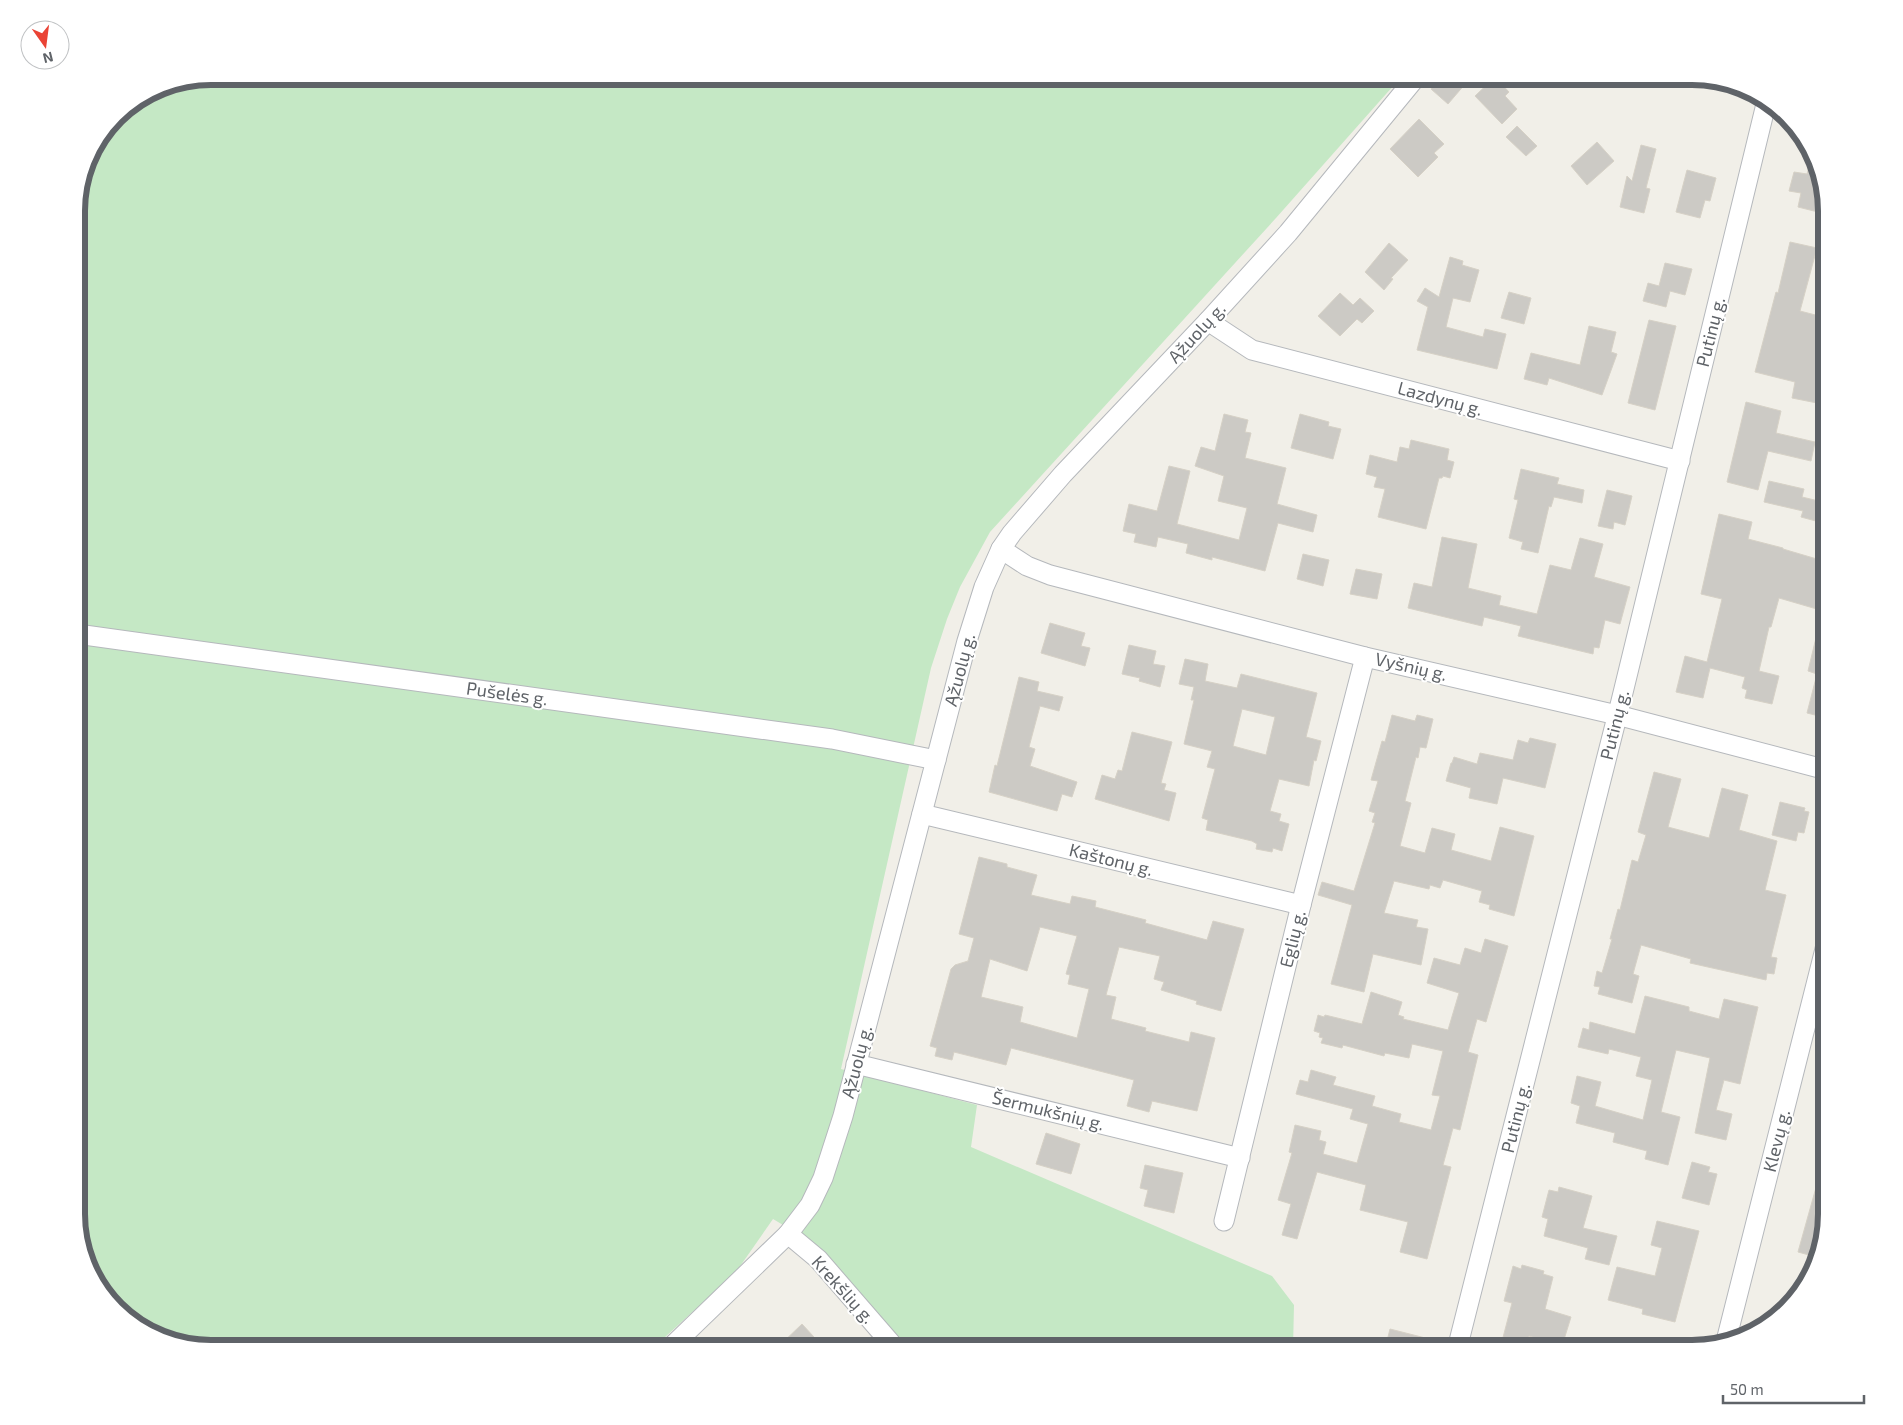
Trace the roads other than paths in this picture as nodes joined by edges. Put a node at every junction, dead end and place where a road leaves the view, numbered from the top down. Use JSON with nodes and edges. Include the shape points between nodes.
{"nodes":[{"id":1,"x":1410,"y":85,"type":"edge"},
{"id":2,"x":1765,"y":108,"type":"edge"},
{"id":3,"x":1208,"y":322,"type":"junction"},
{"id":4,"x":1680,"y":461,"type":"junction"},
{"id":5,"x":1001,"y":549,"type":"junction"},
{"id":6,"x":85,"y":635,"type":"edge"},
{"id":7,"x":1365,"y":657,"type":"junction"},
{"id":8,"x":1618,"y":715,"type":"junction"},
{"id":9,"x":936,"y":760,"type":"junction"},
{"id":10,"x":1818,"y":768,"type":"edge"},
{"id":11,"x":922,"y":814,"type":"junction"},
{"id":12,"x":1301,"y":905,"type":"junction"},
{"id":13,"x":1818,"y":977,"type":"edge"},
{"id":14,"x":856,"y":1064,"type":"junction"},
{"id":15,"x":1240,"y":1158,"type":"junction"},
{"id":16,"x":1224,"y":1221,"type":"dead end"},
{"id":17,"x":788,"y":1234,"type":"junction"},
{"id":18,"x":1728,"y":1335,"type":"edge"},
{"id":19,"x":678,"y":1340,"type":"edge"},
{"id":20,"x":888,"y":1340,"type":"edge"},
{"id":21,"x":1459,"y":1340,"type":"edge"}],
"edges":[{"from":1,"to":3,"type":"street","name":"Ąžuolų g.","via":[[1288,233]]},
{"from":2,"to":4,"type":"street","name":"Putinų g."},
{"from":3,"to":4,"type":"street","name":"Lazdynų g.","via":[[1252,350]]},
{"from":3,"to":5,"type":"street","name":"Ąžuolų g.","via":[[1063,474]]},
{"from":4,"to":8,"type":"street","name":"Putinų g."},
{"from":5,"to":7,"type":"street","name":"Vyšnių g.","via":[[1027,566],[1050,575]]},
{"from":5,"to":9,"type":"street","name":"Ąžuolų g.","via":[[984,587],[967,641]]},
{"from":6,"to":9,"type":"street","name":"Pušelės g.","via":[[832,739]]},
{"from":7,"to":8,"type":"street","name":"Vyšnių g."},
{"from":7,"to":12,"type":"street","name":"Eglių g."},
{"from":8,"to":10,"type":"street","name":"Vyšnių g."},
{"from":8,"to":21,"type":"street","name":"Putinų g."},
{"from":9,"to":11,"type":"street","name":"Ąžuolų g."},
{"from":11,"to":12,"type":"street","name":"Kaštonų g."},
{"from":11,"to":14,"type":"street","name":"Ąžuolų g."},
{"from":12,"to":15,"type":"street","name":"Eglių g."},
{"from":13,"to":18,"type":"street","name":"Klevų g."},
{"from":14,"to":15,"type":"street","name":"Šermukšnių g."},
{"from":14,"to":17,"type":"street","name":"Ąžuolų g.","via":[[823,1178],[810,1205]]},
{"from":15,"to":16,"type":"street","name":"Eglių g."},
{"from":17,"to":19,"type":"street","name":"Ąžuolų g."},
{"from":17,"to":20,"type":"street","name":"Krekšlių g.","via":[[818,1259]]}]}
